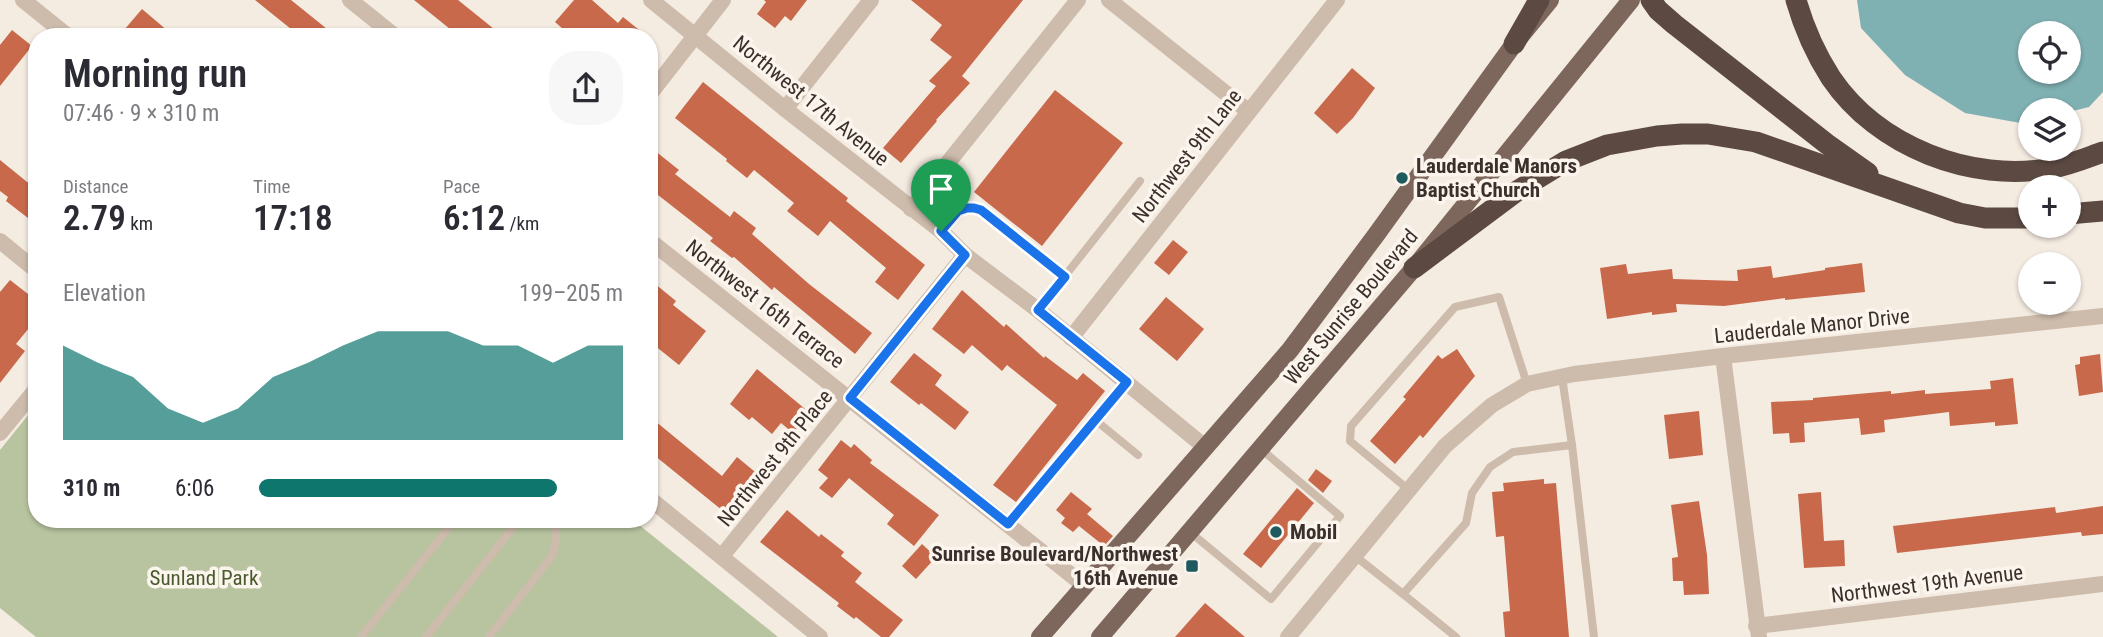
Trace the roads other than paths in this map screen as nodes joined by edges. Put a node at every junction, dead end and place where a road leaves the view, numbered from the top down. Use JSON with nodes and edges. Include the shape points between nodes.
{"nodes":[{"id":1,"x":23,"y":0,"type":"edge"},
{"id":2,"x":350,"y":0,"type":"edge"},
{"id":3,"x":651,"y":0,"type":"edge"},
{"id":4,"x":723,"y":0,"type":"edge"},
{"id":5,"x":871,"y":0,"type":"edge"},
{"id":6,"x":1078,"y":0,"type":"edge"},
{"id":7,"x":1110,"y":0,"type":"edge"},
{"id":8,"x":1337,"y":0,"type":"edge"},
{"id":9,"x":1539,"y":0,"type":"edge"},
{"id":10,"x":1550,"y":0,"type":"edge"},
{"id":11,"x":1631,"y":0,"type":"edge"},
{"id":12,"x":1651,"y":0,"type":"edge"},
{"id":13,"x":1796,"y":0,"type":"edge"},
{"id":14,"x":58,"y":28,"type":"edge"},
{"id":15,"x":385,"y":28,"type":"edge"},
{"id":16,"x":695,"y":36,"type":"junction"},
{"id":17,"x":1514,"y":44,"type":"junction"},
{"id":18,"x":658,"y":83,"type":"edge"},
{"id":19,"x":785,"y":109,"type":"junction"},
{"id":20,"x":1248,"y":111,"type":"junction"},
{"id":21,"x":2103,"y":152,"type":"edge"},
{"id":22,"x":1140,"y":181,"type":"dead end"},
{"id":23,"x":1891,"y":189,"type":"junction"},
{"id":24,"x":911,"y":209,"type":"junction"},
{"id":25,"x":2103,"y":211,"type":"edge"},
{"id":26,"x":2081,"y":213,"type":"edge"},
{"id":27,"x":2018,"y":218,"type":"edge"},
{"id":28,"x":941,"y":231,"type":"junction"},
{"id":29,"x":0,"y":241,"type":"edge"},
{"id":30,"x":658,"y":247,"type":"edge"},
{"id":31,"x":965,"y":255,"type":"junction"},
{"id":32,"x":28,"y":264,"type":"edge"},
{"id":33,"x":1414,"y":268,"type":"junction"},
{"id":34,"x":1065,"y":277,"type":"junction"},
{"id":35,"x":1038,"y":310,"type":"junction"},
{"id":36,"x":2103,"y":316,"type":"edge"},
{"id":37,"x":1071,"y":338,"type":"junction"},
{"id":38,"x":1723,"y":356,"type":"junction"},
{"id":39,"x":1562,"y":377,"type":"junction"},
{"id":40,"x":1127,"y":382,"type":"junction"},
{"id":41,"x":1527,"y":384,"type":"junction"},
{"id":42,"x":850,"y":398,"type":"junction"},
{"id":43,"x":28,"y":399,"type":"edge"},
{"id":44,"x":1094,"y":419,"type":"junction"},
{"id":45,"x":0,"y":433,"type":"edge"},
{"id":46,"x":1572,"y":445,"type":"junction"},
{"id":47,"x":1206,"y":447,"type":"junction"},
{"id":48,"x":1261,"y":449,"type":"junction"},
{"id":49,"x":1138,"y":455,"type":"dead end"},
{"id":50,"x":1409,"y":491,"type":"junction"},
{"id":51,"x":658,"y":505,"type":"edge"},
{"id":52,"x":1008,"y":524,"type":"junction"},
{"id":53,"x":449,"y":528,"type":"edge"},
{"id":54,"x":513,"y":528,"type":"edge"},
{"id":55,"x":556,"y":528,"type":"edge"},
{"id":56,"x":1190,"y":532,"type":"junction"},
{"id":57,"x":723,"y":556,"type":"junction"},
{"id":58,"x":1355,"y":556,"type":"junction"},
{"id":59,"x":2103,"y":584,"type":"edge"},
{"id":60,"x":1085,"y":586,"type":"junction"},
{"id":61,"x":1403,"y":594,"type":"junction"},
{"id":62,"x":1758,"y":632,"type":"edge"},
{"id":63,"x":361,"y":637,"type":"edge"},
{"id":64,"x":426,"y":637,"type":"edge"},
{"id":65,"x":489,"y":637,"type":"edge"},
{"id":66,"x":820,"y":637,"type":"edge"},
{"id":67,"x":1040,"y":637,"type":"edge"},
{"id":68,"x":1100,"y":637,"type":"edge"},
{"id":69,"x":1289,"y":637,"type":"edge"},
{"id":70,"x":1455,"y":637,"type":"edge"},
{"id":71,"x":1594,"y":637,"type":"edge"}],
"edges":[{"from":1,"to":14,"type":"street"},
{"from":2,"to":15,"type":"street"},
{"from":3,"to":16,"type":"street","name":"Northwest 17th Avenue"},
{"from":4,"to":16,"type":"street"},
{"from":5,"to":19,"type":"street"},
{"from":6,"to":24,"type":"street"},
{"from":7,"to":20,"type":"street"},
{"from":8,"to":20,"type":"street","name":"Northwest 9th Lane"},
{"from":9,"to":17,"type":"highway"},
{"from":10,"to":17,"type":"main road","name":"West Sunrise Boulevard"},
{"from":11,"to":33,"type":"main road","name":"West Sunrise Boulevard"},
{"from":12,"to":23,"type":"highway","via":[[1674,24]]},
{"from":13,"to":21,"type":"highway","via":[[1809,39],[1832,79],[1865,114],[1917,150],[1974,168],[2010,171],[2050,168]]},
{"from":16,"to":18,"type":"street"},
{"from":16,"to":19,"type":"street","name":"Northwest 17th Avenue"},
{"from":17,"to":47,"type":"main road","name":"West Sunrise Boulevard","via":[[1290,350]]},
{"from":19,"to":24,"type":"street","name":"Northwest 17th Avenue"},
{"from":20,"to":37,"type":"street","name":"Northwest 9th Lane"},
{"from":22,"to":34,"type":"lane"},
{"from":23,"to":27,"type":"highway","via":[[1959,213]]},
{"from":23,"to":33,"type":"highway","via":[[1743,140],[1682,134],[1632,140],[1584,153],[1547,172]]},
{"from":24,"to":28,"type":"street","name":"Northwest 17th Avenue"},
{"from":25,"to":26,"type":"highway"},
{"from":28,"to":31,"type":"street","name":"Northwest 17th Avenue"},
{"from":28,"to":34,"type":"lane","via":[[958,211],[981,210]]},
{"from":29,"to":32,"type":"street"},
{"from":30,"to":42,"type":"street","name":"Northwest 16th Terrace"},
{"from":31,"to":35,"type":"street","name":"Northwest 17th Avenue"},
{"from":31,"to":42,"type":"street","name":"Northwest 9th Place"},
{"from":33,"to":48,"type":"main road","name":"West Sunrise Boulevard"},
{"from":34,"to":35,"type":"lane"},
{"from":35,"to":37,"type":"street","name":"Northwest 17th Avenue"},
{"from":36,"to":38,"type":"street","name":"Lauderdale Manor Drive"},
{"from":37,"to":40,"type":"street","name":"Northwest 17th Avenue"},
{"from":38,"to":39,"type":"street","name":"Lauderdale Manor Drive"},
{"from":38,"to":62,"type":"street"},
{"from":39,"to":41,"type":"street","name":"Lauderdale Manor Drive"},
{"from":39,"to":46,"type":"lane"},
{"from":40,"to":44,"type":"lane"},
{"from":40,"to":47,"type":"street","name":"Northwest 17th Avenue"},
{"from":41,"to":50,"type":"street","name":"Lauderdale Manor Drive","via":[[1492,405],[1445,446]]},
{"from":41,"to":50,"type":"lane","via":[[1499,297],[1455,307],[1351,426],[1350,441]]},
{"from":42,"to":52,"type":"street","name":"Northwest 16th Terrace"},
{"from":42,"to":57,"type":"street","name":"Northwest 9th Place"},
{"from":43,"to":45,"type":"street"},
{"from":44,"to":49,"type":"lane"},
{"from":44,"to":52,"type":"lane"},
{"from":46,"to":61,"type":"lane","via":[[1513,452],[1490,467],[1472,493],[1466,523]]},
{"from":46,"to":71,"type":"lane"},
{"from":47,"to":60,"type":"main road","name":"West Sunrise Boulevard"},
{"from":48,"to":56,"type":"main road","name":"West Sunrise Boulevard"},
{"from":48,"to":56,"type":"lane","via":[[1340,516],[1271,600]]},
{"from":50,"to":58,"type":"street","name":"Lauderdale Manor Drive"},
{"from":51,"to":57,"type":"street"},
{"from":52,"to":60,"type":"street","name":"Northwest 16th Terrace"},
{"from":53,"to":63,"type":"lane"},
{"from":54,"to":64,"type":"lane"},
{"from":55,"to":65,"type":"lane","via":[[552,556]]},
{"from":56,"to":68,"type":"main road","name":"West Sunrise Boulevard"},
{"from":57,"to":66,"type":"street"},
{"from":58,"to":61,"type":"lane"},
{"from":58,"to":69,"type":"street","name":"Lauderdale Manor Drive"},
{"from":59,"to":62,"type":"street","name":"Northwest 19th Avenue"},
{"from":60,"to":67,"type":"main road","name":"West Sunrise Boulevard"},
{"from":61,"to":70,"type":"lane"}]}
